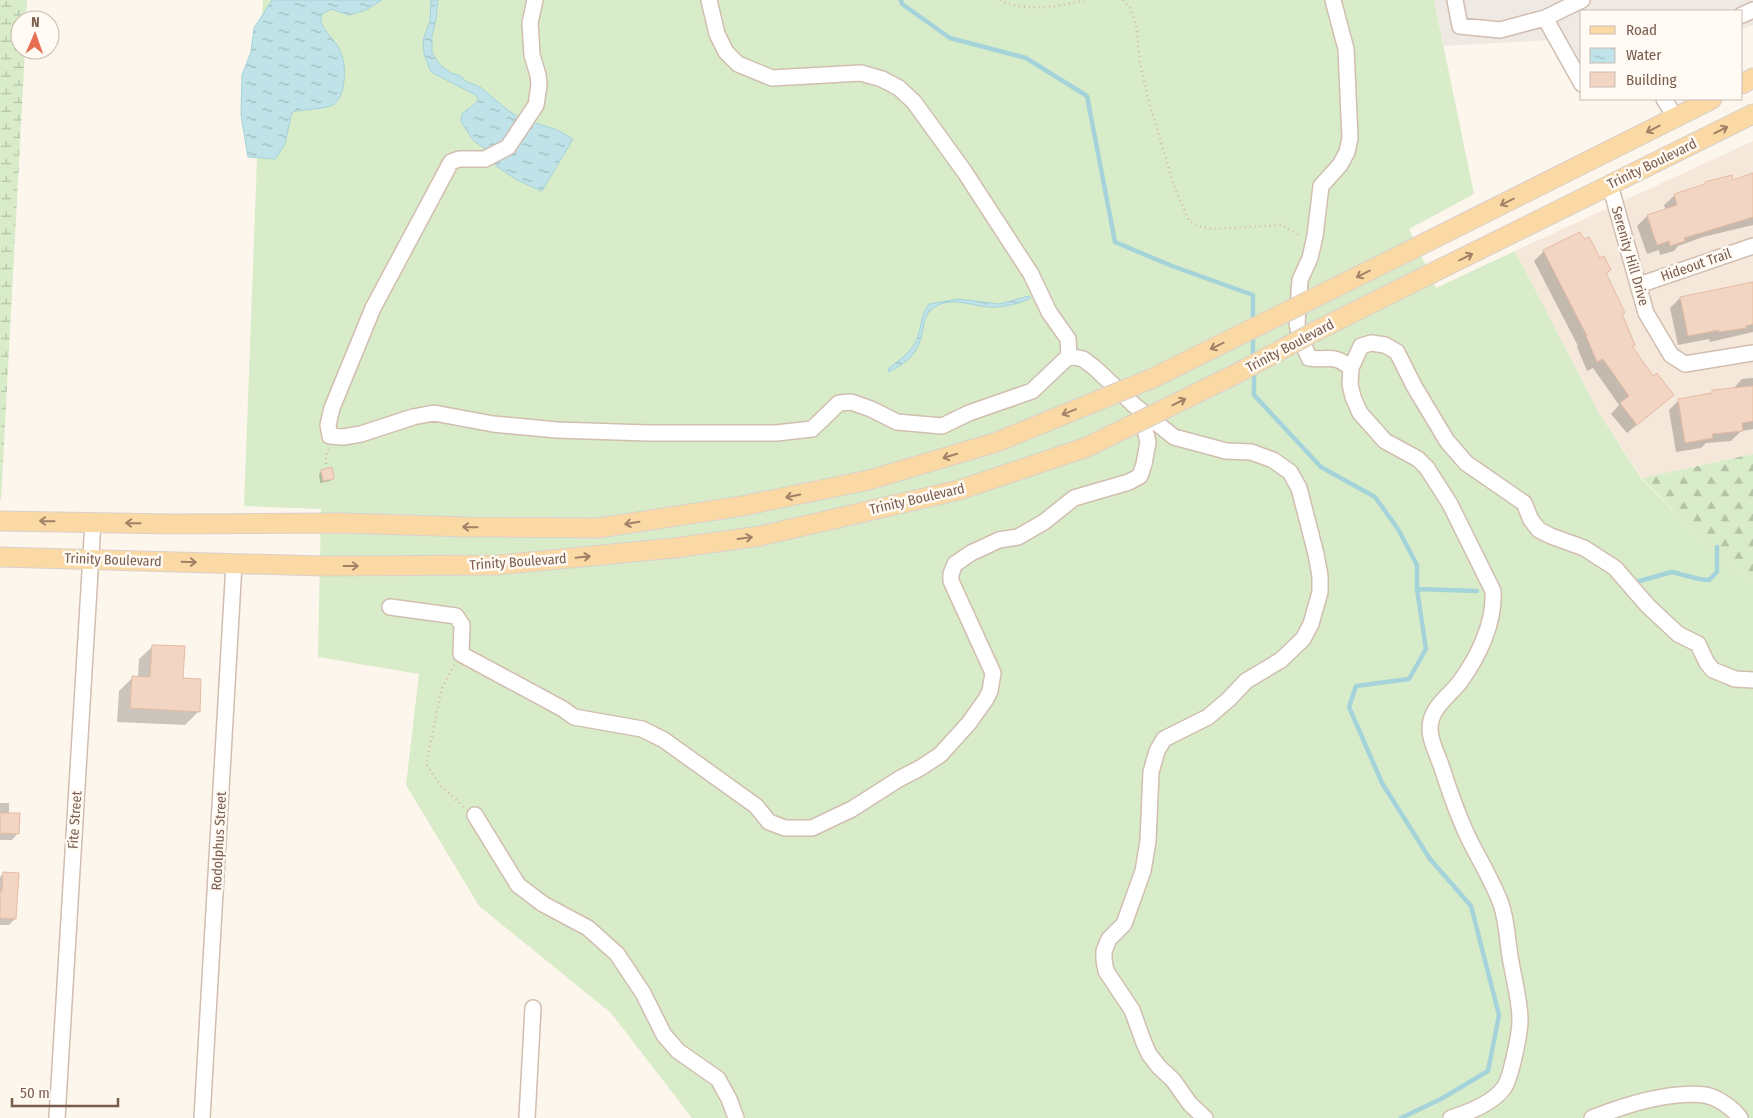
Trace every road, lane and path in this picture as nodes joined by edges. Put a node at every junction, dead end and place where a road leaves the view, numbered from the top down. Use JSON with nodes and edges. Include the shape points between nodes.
{"nodes":[{"id":1,"x":535,"y":0,"type":"edge"},
{"id":2,"x":709,"y":0,"type":"edge"},
{"id":3,"x":1000,"y":0,"type":"edge"},
{"id":4,"x":1084,"y":0,"type":"edge"},
{"id":5,"x":1123,"y":0,"type":"edge"},
{"id":6,"x":1333,"y":0,"type":"edge"},
{"id":7,"x":1455,"y":0,"type":"edge"},
{"id":8,"x":1582,"y":0,"type":"edge"},
{"id":9,"x":1546,"y":18,"type":"junction"},
{"id":10,"x":1580,"y":80,"type":"edge"},
{"id":11,"x":1665,"y":100,"type":"edge"},
{"id":12,"x":1710,"y":100,"type":"edge"},
{"id":13,"x":1753,"y":114,"type":"edge"},
{"id":14,"x":1675,"y":117,"type":"junction"},
{"id":15,"x":1610,"y":185,"type":"junction"},
{"id":16,"x":1753,"y":246,"type":"edge"},
{"id":17,"x":1313,"y":248,"type":"junction"},
{"id":18,"x":1639,"y":285,"type":"junction"},
{"id":19,"x":1753,"y":352,"type":"edge"},
{"id":20,"x":1069,"y":356,"type":"junction"},
{"id":21,"x":1351,"y":368,"type":"junction"},
{"id":22,"x":1140,"y":410,"type":"junction"},
{"id":23,"x":0,"y":521,"type":"edge"},
{"id":24,"x":93,"y":522,"type":"junction"},
{"id":25,"x":0,"y":557,"type":"edge"},
{"id":26,"x":90,"y":560,"type":"junction"},
{"id":27,"x":234,"y":564,"type":"junction"},
{"id":28,"x":390,"y":607,"type":"dead end"},
{"id":29,"x":460,"y":654,"type":"junction"},
{"id":30,"x":1753,"y":680,"type":"edge"},
{"id":31,"x":475,"y":815,"type":"joint"},
{"id":32,"x":533,"y":1008,"type":"dead end"},
{"id":33,"x":57,"y":1118,"type":"edge"},
{"id":34,"x":202,"y":1118,"type":"edge"},
{"id":35,"x":527,"y":1118,"type":"edge"},
{"id":36,"x":736,"y":1118,"type":"edge"},
{"id":37,"x":1205,"y":1118,"type":"edge"},
{"id":38,"x":1451,"y":1118,"type":"edge"},
{"id":39,"x":1592,"y":1118,"type":"edge"},
{"id":40,"x":1740,"y":1118,"type":"edge"}],
"edges":[{"from":1,"to":20,"type":"street","via":[[530,23],[532,55],[539,86],[536,105],[508,147],[485,159],[451,162],[373,308],[332,408],[328,425],[330,436],[361,434],[434,413],[493,424],[557,430],[776,433],[812,429],[839,403],[851,402],[897,422],[942,426],[1032,391]]},
{"from":2,"to":20,"type":"street","via":[[717,34],[726,52],[738,64],[772,78],[861,73],[899,88],[914,102],[964,171],[1031,274],[1068,339]]},
{"from":3,"to":4,"type":"path","via":[[1036,7]]},
{"from":5,"to":17,"type":"path","via":[[1136,23],[1140,63],[1150,102],[1174,186],[1189,221],[1214,229],[1281,225],[1301,235]]},
{"from":6,"to":17,"type":"street","via":[[1346,49],[1350,138],[1340,164],[1321,186]]},
{"from":7,"to":9,"type":"street","via":[[1460,26],[1500,30]]},
{"from":8,"to":9,"type":"street"},
{"from":9,"to":10,"type":"street"},
{"from":11,"to":14,"type":"street"},
{"from":12,"to":14,"type":"main road"},
{"from":15,"to":13,"type":"main road","name":"Trinity Boulevard","one_way":true},
{"from":14,"to":24,"type":"main road","one_way":true,"bridge":true,"via":[[1152,378],[997,442],[869,480],[742,506],[598,528]]},
{"from":15,"to":18,"type":"street","name":"Serenity Hill Drive"},
{"from":27,"to":15,"type":"main road","name":"Trinity Boulevard","one_way":true,"bridge":true,"via":[[498,566],[760,536],[959,490],[1087,447]]},
{"from":16,"to":18,"type":"street","name":"Hideout Trail"},
{"from":17,"to":21,"type":"street","via":[[1300,280],[1299,334],[1309,358],[1332,358]]},
{"from":18,"to":19,"type":"street","name":"Serenity Hill Drive","via":[[1646,313],[1671,355],[1685,364]]},
{"from":20,"to":22,"type":"street","via":[[1083,359],[1095,368]]},
{"from":21,"to":30,"type":"street","via":[[1361,346],[1372,343],[1385,345],[1397,352],[1446,441],[1466,463],[1524,503],[1539,530],[1584,548],[1615,568],[1678,634],[1698,644],[1713,670],[1735,679]]},
{"from":21,"to":38,"type":"street","via":[[1350,384],[1360,413],[1385,441],[1418,459],[1426,468],[1450,504],[1493,591],[1492,612],[1480,649],[1460,682],[1436,708],[1430,728],[1469,838],[1501,904],[1520,1019],[1504,1088],[1470,1112]]},
{"from":22,"to":29,"type":"street","via":[[1148,442],[1140,476],[1074,498],[1044,522],[1018,536],[999,540],[971,553],[955,564],[951,581],[993,673],[990,691],[969,723],[940,755],[852,809],[812,828],[785,828],[769,822],[756,806],[664,740],[642,729],[574,717]]},
{"from":22,"to":37,"type":"street","via":[[1174,436],[1226,451],[1251,452],[1273,460],[1290,472],[1299,488],[1320,576],[1320,592],[1303,639],[1282,660],[1246,681],[1208,717],[1164,739],[1157,751],[1151,772],[1144,871],[1124,924],[1109,940],[1104,951],[1106,971],[1132,1010],[1149,1054]]},
{"from":24,"to":23,"type":"main road","one_way":true},
{"from":24,"to":26,"type":"street","name":"Fite Street"},
{"from":25,"to":26,"type":"main road","name":"Trinity Boulevard"},
{"from":26,"to":27,"type":"main road","name":"Trinity Boulevard","one_way":true},
{"from":26,"to":33,"type":"street","name":"Fite Street"},
{"from":27,"to":34,"type":"street","name":"Rodolphus Street"},
{"from":28,"to":29,"type":"street","via":[[456,616],[462,625]]},
{"from":29,"to":31,"type":"path","via":[[442,688],[426,764],[440,786]]},
{"from":31,"to":36,"type":"street","via":[[518,885],[543,904],[588,928],[617,954],[643,993],[664,1035],[678,1051],[718,1079]]},
{"from":32,"to":35,"type":"street"},
{"from":39,"to":40,"type":"street","via":[[1636,1103],[1706,1095],[1722,1102]]}]}
